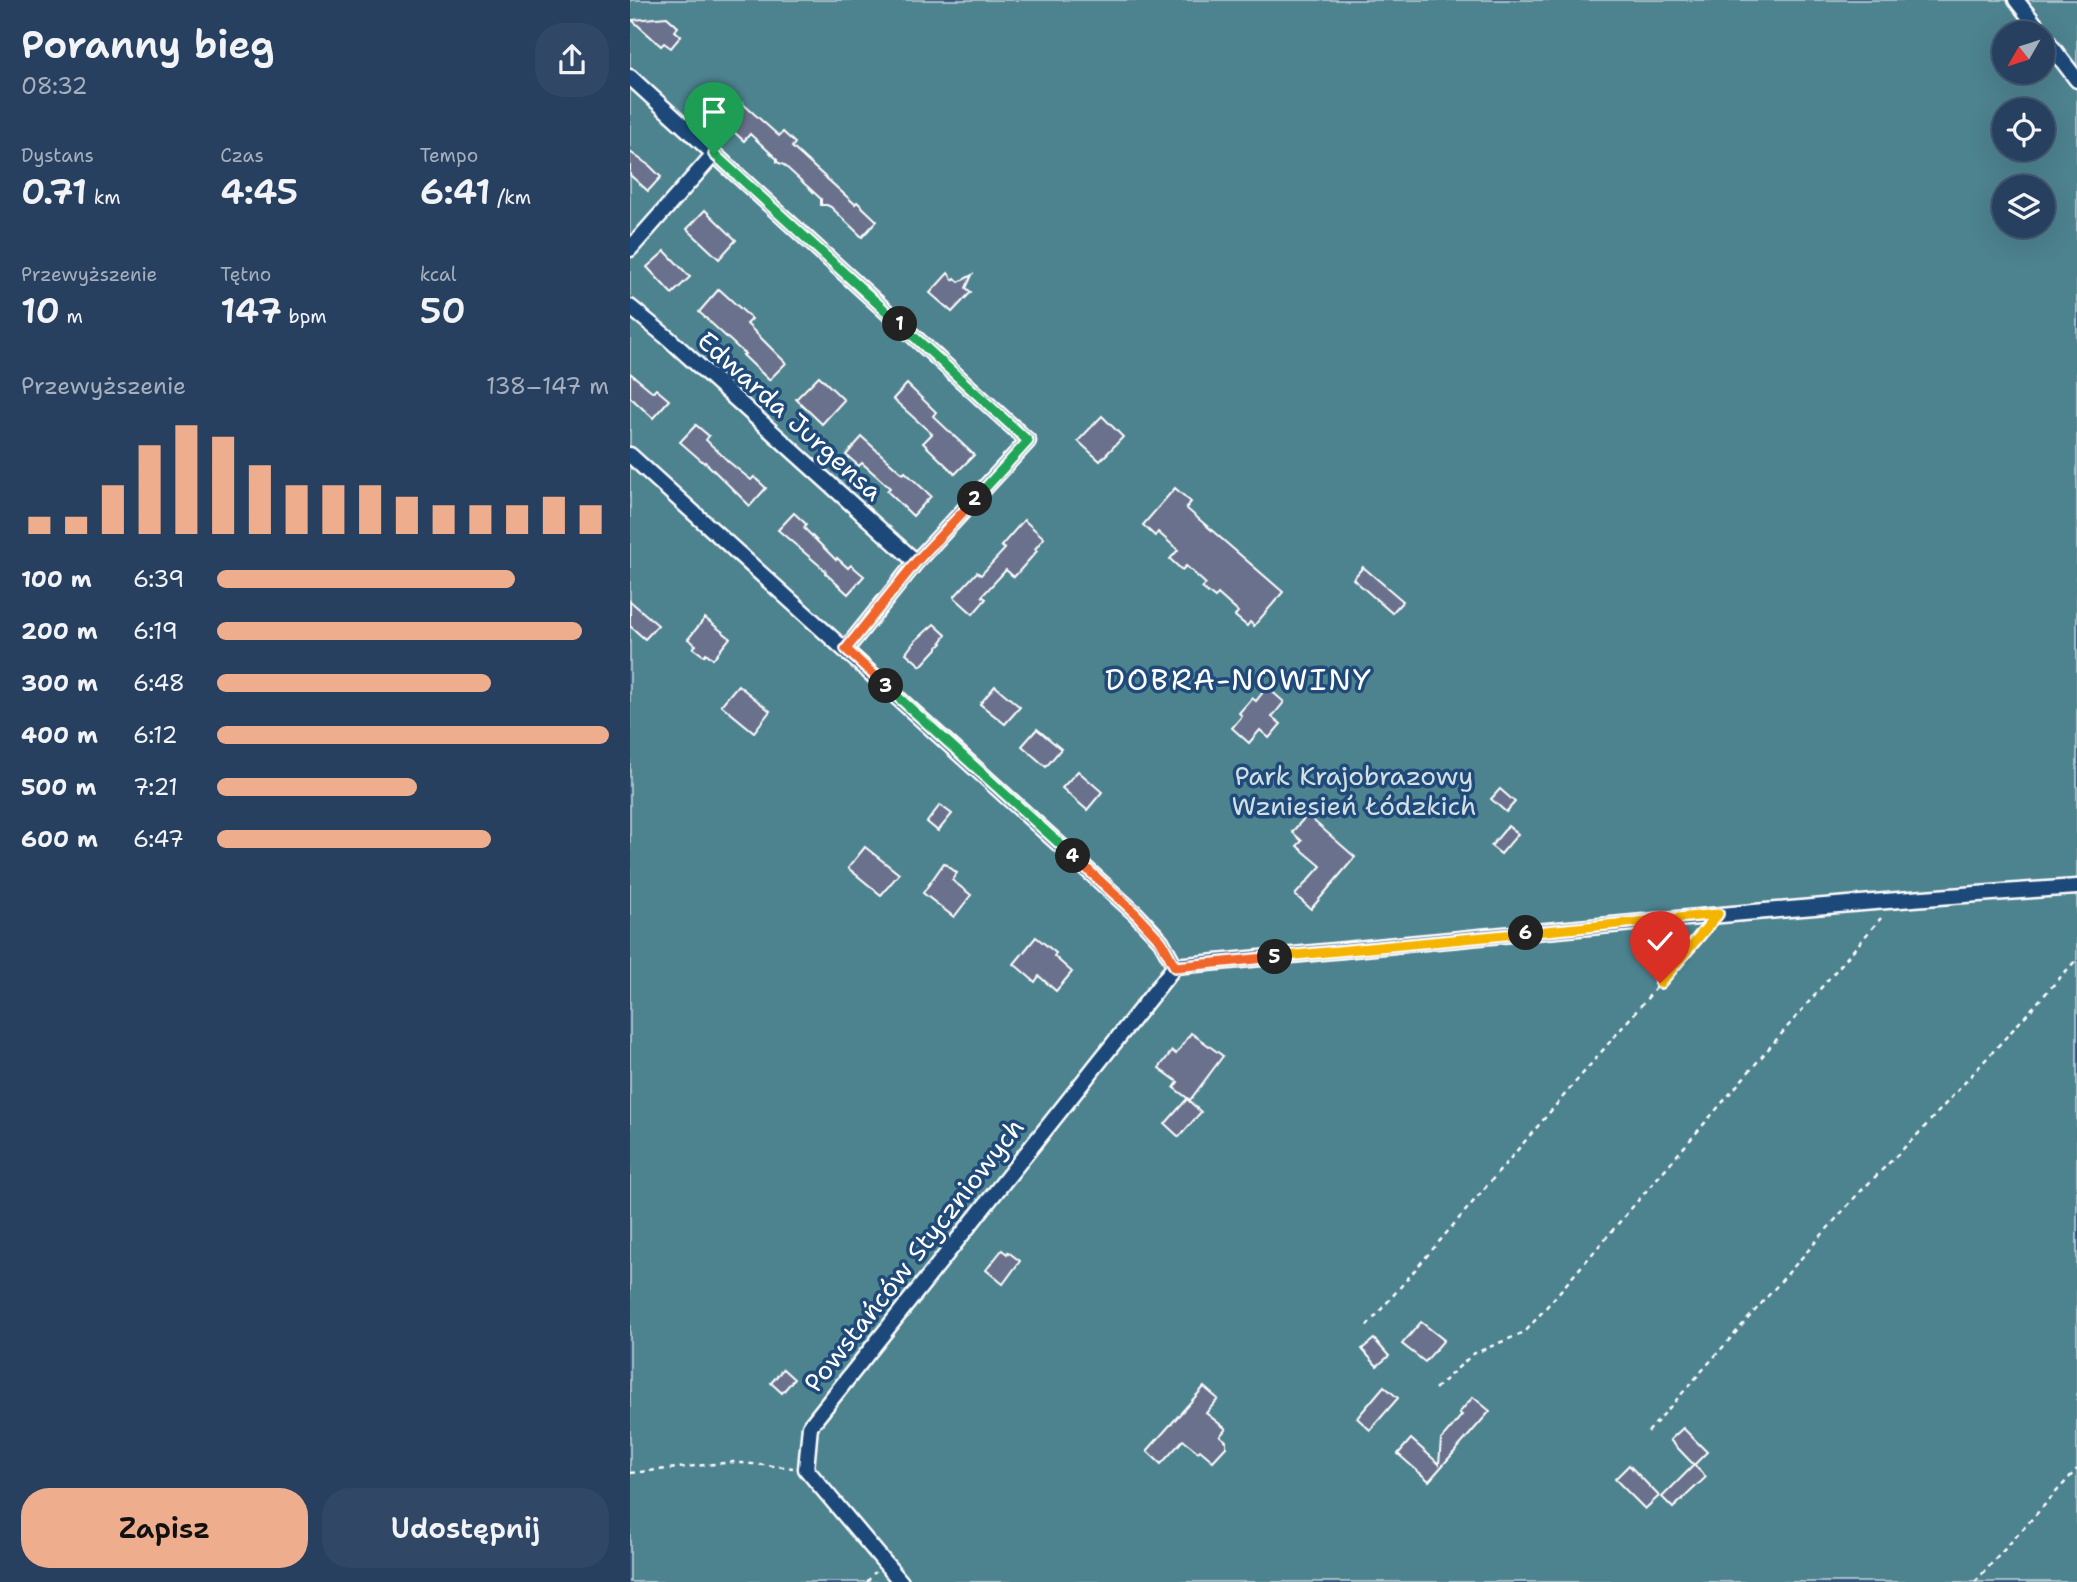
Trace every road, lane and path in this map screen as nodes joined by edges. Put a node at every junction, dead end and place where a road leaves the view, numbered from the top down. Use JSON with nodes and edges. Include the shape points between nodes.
{"nodes":[{"id":1,"x":2017,"y":0,"type":"edge"},
{"id":2,"x":2033,"y":21,"type":"edge"},
{"id":3,"x":2055,"y":50,"type":"edge"},
{"id":4,"x":630,"y":77,"type":"edge"},
{"id":5,"x":2077,"y":80,"type":"edge"},
{"id":6,"x":714,"y":154,"type":"junction"},
{"id":7,"x":630,"y":249,"type":"edge"},
{"id":8,"x":630,"y":307,"type":"edge"},
{"id":9,"x":630,"y":455,"type":"edge"},
{"id":10,"x":916,"y":562,"type":"junction"},
{"id":11,"x":846,"y":649,"type":"junction"},
{"id":12,"x":2077,"y":887,"type":"edge"},
{"id":13,"x":1897,"y":899,"type":"junction"},
{"id":14,"x":1718,"y":914,"type":"junction"},
{"id":15,"x":2077,"y":959,"type":"edge"},
{"id":16,"x":1175,"y":967,"type":"junction"},
{"id":17,"x":1367,"y":1326,"type":"dead end"},
{"id":18,"x":1435,"y":1389,"type":"dead end"},
{"id":19,"x":1648,"y":1432,"type":"dead end"},
{"id":20,"x":806,"y":1469,"type":"junction"},
{"id":21,"x":2077,"y":1469,"type":"edge"},
{"id":22,"x":630,"y":1473,"type":"edge"},
{"id":23,"x":901,"y":1582,"type":"edge"},
{"id":24,"x":1975,"y":1582,"type":"edge"}],
"edges":[{"from":1,"to":2,"type":"street"},
{"from":3,"to":5,"type":"street"},
{"from":4,"to":6,"type":"street"},
{"from":6,"to":7,"type":"street"},
{"from":6,"to":10,"type":"street","via":[[1028,441]]},
{"from":8,"to":10,"type":"street","name":"Edwarda Jurgensa"},
{"from":9,"to":11,"type":"street"},
{"from":10,"to":11,"type":"street"},
{"from":11,"to":16,"type":"street","via":[[1136,914],[1161,941]]},
{"from":12,"to":13,"type":"street"},
{"from":13,"to":14,"type":"street"},
{"from":13,"to":18,"type":"path","via":[[1525,1332],[1473,1353]]},
{"from":14,"to":16,"type":"street"},
{"from":14,"to":17,"type":"path"},
{"from":15,"to":19,"type":"path","via":[[1857,1195]]},
{"from":16,"to":20,"type":"street","name":"Powstańców Styczniowych","via":[[810,1426]]},
{"from":20,"to":22,"type":"path","via":[[733,1462]]},
{"from":20,"to":23,"type":"street"},
{"from":21,"to":24,"type":"path"}]}
